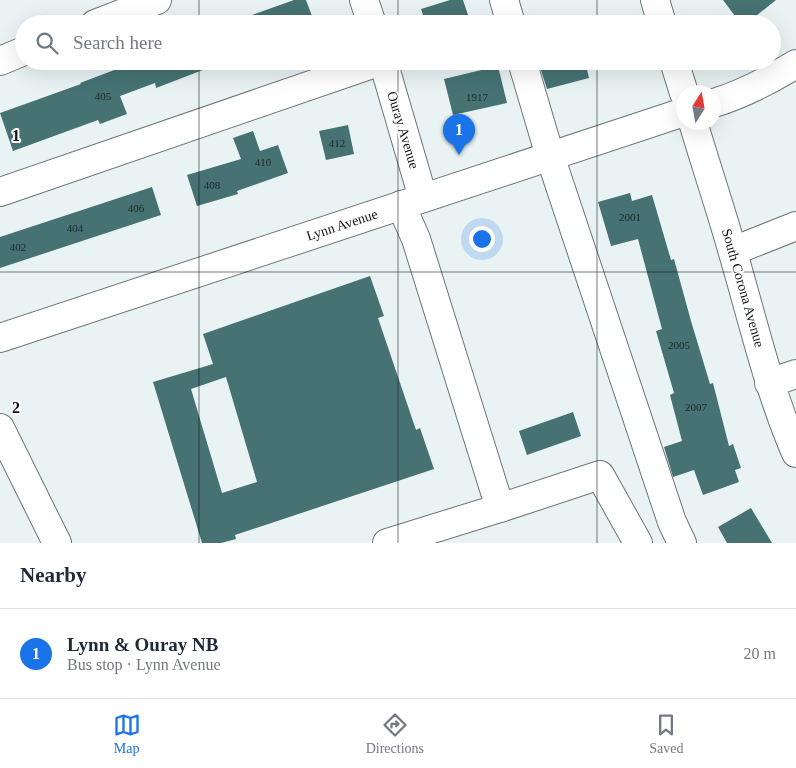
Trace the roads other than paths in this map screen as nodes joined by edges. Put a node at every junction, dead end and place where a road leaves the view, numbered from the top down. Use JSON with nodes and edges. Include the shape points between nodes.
{"nodes":[{"id":1,"x":157,"y":0,"type":"edge"},
{"id":2,"x":364,"y":0,"type":"edge"},
{"id":3,"x":504,"y":0,"type":"edge"},
{"id":4,"x":655,"y":0,"type":"edge"},
{"id":5,"x":118,"y":15,"type":"edge"},
{"id":6,"x":369,"y":15,"type":"edge"},
{"id":7,"x":508,"y":15,"type":"edge"},
{"id":8,"x":659,"y":15,"type":"edge"},
{"id":9,"x":15,"y":55,"type":"edge"},
{"id":10,"x":0,"y":61,"type":"edge"},
{"id":11,"x":796,"y":64,"type":"edge"},
{"id":12,"x":356,"y":70,"type":"edge"},
{"id":13,"x":384,"y":70,"type":"edge"},
{"id":14,"x":525,"y":70,"type":"edge"},
{"id":15,"x":677,"y":70,"type":"edge"},
{"id":16,"x":681,"y":85,"type":"edge"},
{"id":17,"x":721,"y":101,"type":"edge"},
{"id":18,"x":676,"y":115,"type":"edge"},
{"id":19,"x":695,"y":130,"type":"edge"},
{"id":20,"x":550,"y":156,"type":"junction"},
{"id":21,"x":0,"y":192,"type":"edge"},
{"id":22,"x":412,"y":202,"type":"junction"},
{"id":23,"x":796,"y":226,"type":"edge"},
{"id":24,"x":733,"y":251,"type":"junction"},
{"id":25,"x":0,"y":338,"type":"edge"},
{"id":26,"x":796,"y":374,"type":"edge"},
{"id":27,"x":769,"y":383,"type":"junction"},
{"id":28,"x":0,"y":428,"type":"edge"},
{"id":29,"x":796,"y":453,"type":"edge"},
{"id":30,"x":500,"y":508,"type":"junction"},
{"id":31,"x":57,"y":543,"type":"edge"},
{"id":32,"x":387,"y":543,"type":"edge"},
{"id":33,"x":638,"y":543,"type":"edge"},
{"id":34,"x":682,"y":543,"type":"edge"}],
"edges":[{"from":1,"to":5,"type":"street"},
{"from":2,"to":6,"type":"street"},
{"from":3,"to":7,"type":"street"},
{"from":4,"to":8,"type":"street"},
{"from":9,"to":10,"type":"street"},
{"from":11,"to":17,"type":"street"},
{"from":12,"to":21,"type":"street"},
{"from":13,"to":22,"type":"street","name":"Ouray Avenue"},
{"from":14,"to":20,"type":"street"},
{"from":15,"to":16,"type":"street"},
{"from":18,"to":20,"type":"street","name":"Lynn Avenue"},
{"from":19,"to":24,"type":"street","name":"South Corona Avenue"},
{"from":20,"to":22,"type":"street","name":"Lynn Avenue"},
{"from":20,"to":34,"type":"street","via":[[672,522]]},
{"from":22,"to":25,"type":"street","name":"Lynn Avenue"},
{"from":22,"to":30,"type":"street","name":"Ouray Avenue","via":[[416,239]]},
{"from":23,"to":24,"type":"street"},
{"from":24,"to":27,"type":"street","name":"South Corona Avenue"},
{"from":26,"to":27,"type":"street"},
{"from":27,"to":29,"type":"street","name":"South Corona Avenue"},
{"from":28,"to":31,"type":"street"},
{"from":30,"to":32,"type":"street"},
{"from":30,"to":33,"type":"street","via":[[600,475]]}]}
